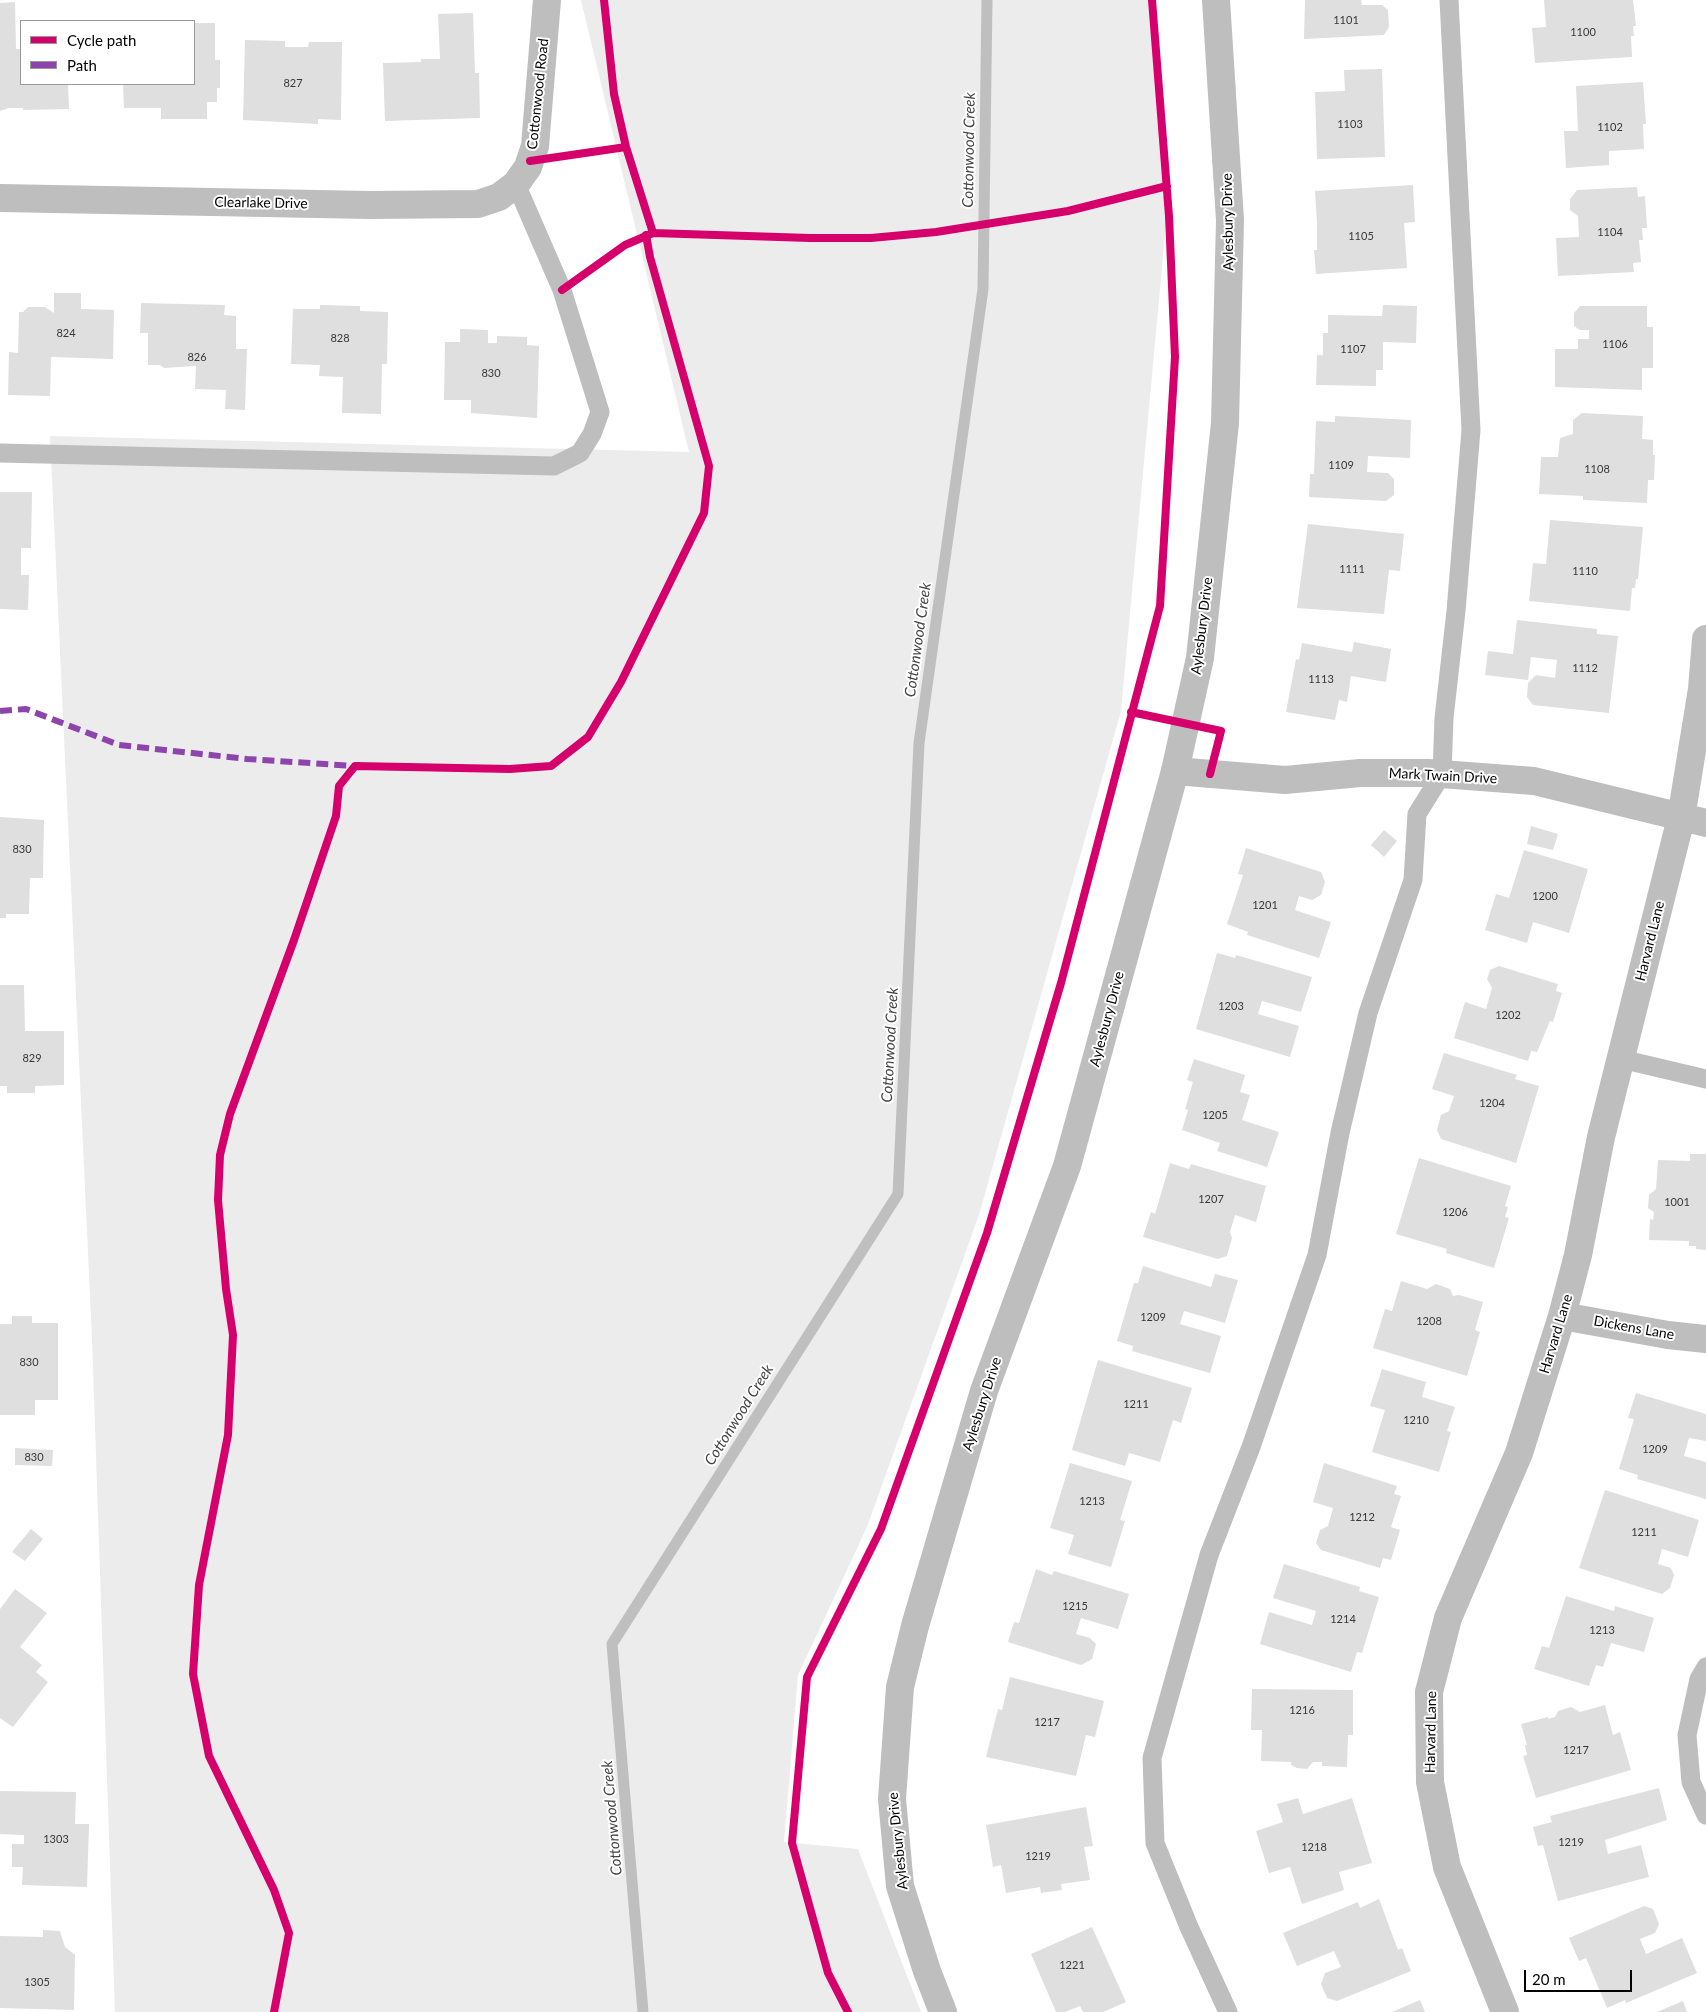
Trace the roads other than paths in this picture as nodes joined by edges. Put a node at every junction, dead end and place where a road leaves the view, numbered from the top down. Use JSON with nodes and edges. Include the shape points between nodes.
{"nodes":[{"id":1,"x":548,"y":0,"type":"edge"},
{"id":2,"x":1216,"y":0,"type":"edge"},
{"id":3,"x":1450,"y":0,"type":"edge"},
{"id":4,"x":516,"y":184,"type":"junction"},
{"id":5,"x":0,"y":198,"type":"edge"},
{"id":6,"x":0,"y":453,"type":"edge"},
{"id":7,"x":1706,"y":639,"type":"edge"},
{"id":8,"x":1175,"y":771,"type":"junction"},
{"id":9,"x":1442,"y":774,"type":"junction"},
{"id":10,"x":1693,"y":820,"type":"edge"},
{"id":11,"x":1621,"y":1059,"type":"junction"},
{"id":12,"x":1706,"y":1080,"type":"edge"},
{"id":13,"x":1562,"y":1316,"type":"junction"},
{"id":14,"x":1706,"y":1339,"type":"edge"},
{"id":15,"x":1706,"y":1667,"type":"edge"},
{"id":16,"x":1706,"y":1815,"type":"edge"},
{"id":17,"x":944,"y":2012,"type":"edge"},
{"id":18,"x":1228,"y":2012,"type":"edge"},
{"id":19,"x":1505,"y":2012,"type":"edge"}],
"edges":[{"from":1,"to":4,"type":"street","name":"Cottonwood Road","via":[[535,146],[528,167]]},
{"from":2,"to":8,"type":"street","name":"Aylesbury Drive","via":[[1230,220],[1225,423],[1200,658]]},
{"from":3,"to":9,"type":"lane","via":[[1471,430],[1444,718]]},
{"from":4,"to":5,"type":"street","name":"Clearlake Drive","via":[[499,197],[478,204]]},
{"from":4,"to":6,"type":"lane","via":[[562,290],[600,412],[580,453],[554,466]]},
{"from":7,"to":10,"type":"street","name":"Harvard Lane"},
{"from":8,"to":9,"type":"street","name":"Mark Twain Drive","via":[[1285,780],[1360,773]]},
{"from":8,"to":17,"type":"street","name":"Aylesbury Drive","via":[[1066,1166],[984,1391],[900,1687],[892,1799],[900,1886],[927,1971]]},
{"from":9,"to":10,"type":"street","name":"Mark Twain Drive","via":[[1534,781]]},
{"from":9,"to":18,"type":"lane","via":[[1417,814],[1413,880],[1368,1013],[1340,1133],[1317,1254],[1251,1447],[1209,1555],[1152,1758],[1156,1843],[1189,1927]]},
{"from":10,"to":11,"type":"street","name":"Harvard Lane"},
{"from":11,"to":12,"type":"lane"},
{"from":11,"to":13,"type":"street","name":"Harvard Lane"},
{"from":13,"to":14,"type":"street","name":"Dickens Lane"},
{"from":13,"to":19,"type":"street","name":"Harvard Lane","via":[[1519,1453],[1448,1618],[1430,1692],[1430,1782],[1446,1866]]},
{"from":15,"to":16,"type":"lane","via":[[1699,1679],[1687,1735],[1691,1782]]}]}
